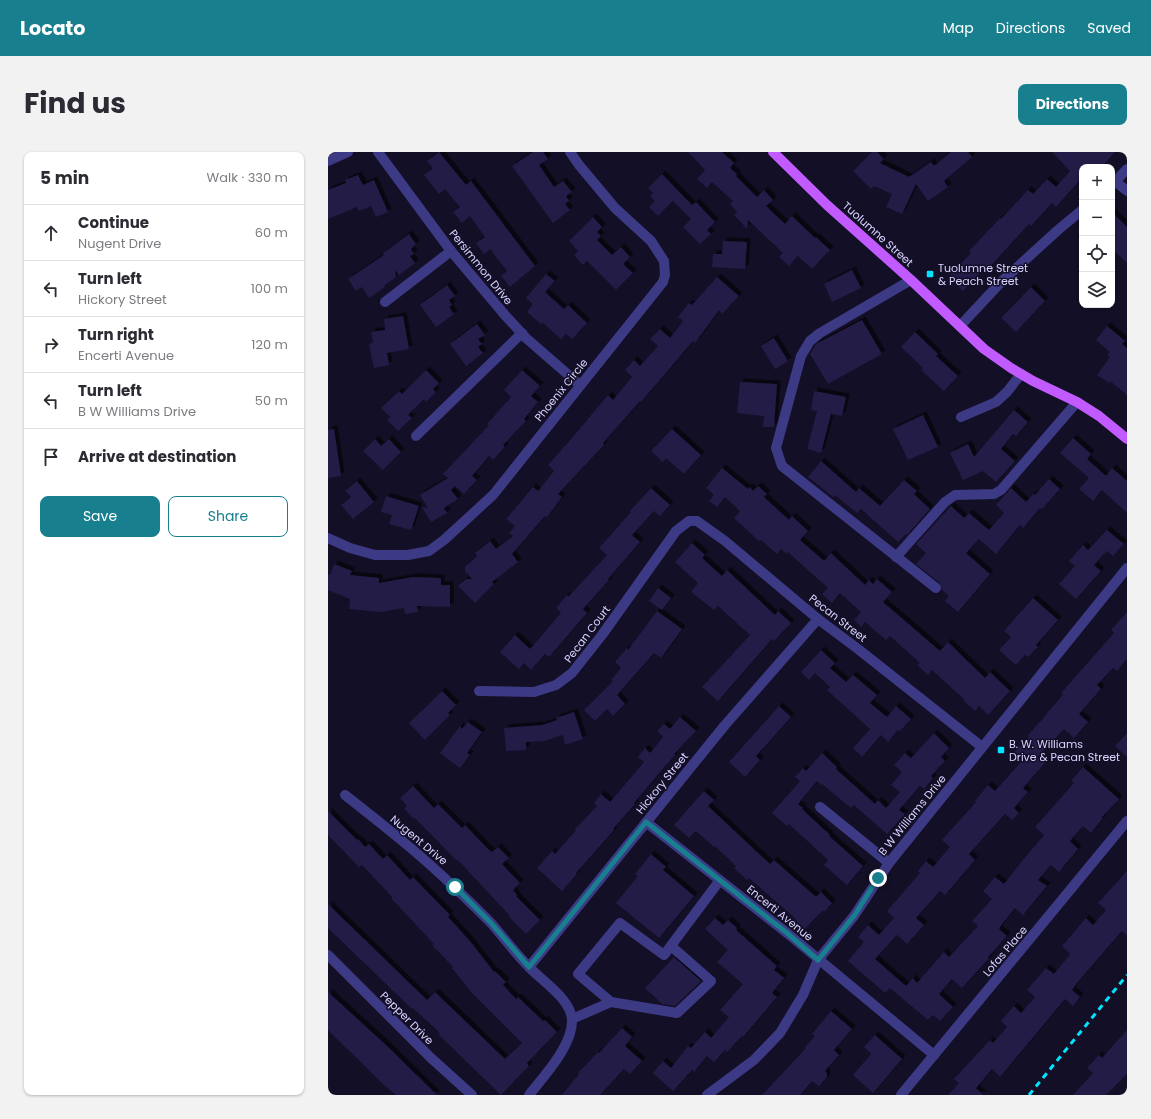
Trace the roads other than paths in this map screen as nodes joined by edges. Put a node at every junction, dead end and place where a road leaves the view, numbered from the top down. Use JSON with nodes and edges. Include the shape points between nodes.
{"nodes":[{"id":1,"x":348,"y":152,"type":"edge"},
{"id":2,"x":378,"y":152,"type":"edge"},
{"id":3,"x":570,"y":152,"type":"edge"},
{"id":4,"x":773,"y":152,"type":"edge"},
{"id":5,"x":328,"y":161,"type":"edge"},
{"id":6,"x":1127,"y":170,"type":"edge"},
{"id":7,"x":1115,"y":182,"type":"edge"},
{"id":8,"x":1115,"y":184,"type":"edge"},
{"id":9,"x":1127,"y":191,"type":"edge"},
{"id":10,"x":1079,"y":212,"type":"edge"},
{"id":11,"x":451,"y":251,"type":"junction"},
{"id":12,"x":911,"y":280,"type":"junction"},
{"id":13,"x":385,"y":302,"type":"dead end"},
{"id":14,"x":960,"y":326,"type":"junction"},
{"id":15,"x":522,"y":333,"type":"junction"},
{"id":16,"x":1021,"y":374,"type":"junction"},
{"id":17,"x":580,"y":385,"type":"junction"},
{"id":18,"x":1077,"y":402,"type":"junction"},
{"id":19,"x":961,"y":417,"type":"dead end"},
{"id":20,"x":416,"y":436,"type":"dead end"},
{"id":21,"x":1127,"y":439,"type":"edge"},
{"id":22,"x":677,"y":530,"type":"joint"},
{"id":23,"x":328,"y":538,"type":"edge"},
{"id":24,"x":896,"y":557,"type":"junction"},
{"id":25,"x":1127,"y":568,"type":"edge"},
{"id":26,"x":936,"y":588,"type":"dead end"},
{"id":27,"x":818,"y":618,"type":"junction"},
{"id":28,"x":479,"y":691,"type":"dead end"},
{"id":29,"x":982,"y":747,"type":"junction"},
{"id":30,"x":345,"y":795,"type":"dead end"},
{"id":31,"x":820,"y":808,"type":"dead end"},
{"id":32,"x":1127,"y":821,"type":"edge"},
{"id":33,"x":646,"y":822,"type":"junction"},
{"id":34,"x":889,"y":863,"type":"junction"},
{"id":35,"x":720,"y":880,"type":"junction"},
{"id":36,"x":671,"y":946,"type":"junction"},
{"id":37,"x":328,"y":955,"type":"edge"},
{"id":38,"x":818,"y":960,"type":"junction"},
{"id":39,"x":529,"y":967,"type":"junction"},
{"id":40,"x":611,"y":1002,"type":"junction"},
{"id":41,"x":572,"y":1019,"type":"junction"},
{"id":42,"x":934,"y":1055,"type":"junction"},
{"id":43,"x":472,"y":1095,"type":"edge"},
{"id":44,"x":529,"y":1095,"type":"edge"},
{"id":45,"x":707,"y":1095,"type":"edge"},
{"id":46,"x":901,"y":1095,"type":"edge"}],
"edges":[{"from":1,"to":5,"type":"street"},
{"from":2,"to":11,"type":"street","name":"Persimmon Drive"},
{"from":3,"to":17,"type":"street","name":"Phoenix Circle","via":[[615,208],[650,241],[664,261],[665,275],[663,282]]},
{"from":4,"to":12,"type":"main road","name":"Tuolumne Street","via":[[827,205]]},
{"from":6,"to":7,"type":"street"},
{"from":8,"to":9,"type":"street"},
{"from":10,"to":14,"type":"street","via":[[1002,280]]},
{"from":11,"to":13,"type":"street"},
{"from":11,"to":15,"type":"street","name":"Persimmon Drive"},
{"from":12,"to":14,"type":"main road","name":"Tuolumne Street"},
{"from":12,"to":24,"type":"street","via":[[810,341],[801,356],[776,448],[782,466]]},
{"from":14,"to":16,"type":"main road","name":"Tuolumne Street","via":[[984,349]]},
{"from":15,"to":17,"type":"street","name":"Persimmon Drive"},
{"from":15,"to":20,"type":"street"},
{"from":16,"to":18,"type":"main road","name":"Tuolumne Street"},
{"from":16,"to":19,"type":"street","via":[[996,402]]},
{"from":17,"to":23,"type":"street","name":"Phoenix Circle","via":[[493,495],[429,551],[408,555],[375,555]]},
{"from":18,"to":21,"type":"main road","name":"Tuolumne Street"},
{"from":18,"to":24,"type":"street","via":[[1001,490],[994,494],[955,495],[945,502]]},
{"from":22,"to":27,"type":"street","name":"Pecan Street","via":[[689,521],[697,521]]},
{"from":22,"to":28,"type":"street","name":"Pecan Court","via":[[572,673],[556,684],[534,692]]},
{"from":24,"to":26,"type":"street"},
{"from":25,"to":29,"type":"street","name":"B W Williams Drive"},
{"from":27,"to":29,"type":"street","name":"Pecan Street"},
{"from":27,"to":33,"type":"street","name":"Hickory Street","via":[[725,725]]},
{"from":29,"to":34,"type":"street","name":"B W Williams Drive"},
{"from":30,"to":39,"type":"street","name":"Nugent Drive","via":[[409,845],[455,887]]},
{"from":31,"to":34,"type":"street"},
{"from":32,"to":42,"type":"street","name":"Lofas Place"},
{"from":33,"to":35,"type":"street","name":"Encerti Avenue"},
{"from":33,"to":39,"type":"street","name":"Hickory Street"},
{"from":34,"to":38,"type":"street","name":"B W Williams Drive","via":[[854,916]]},
{"from":35,"to":36,"type":"street"},
{"from":35,"to":38,"type":"street","name":"Encerti Avenue"},
{"from":36,"to":40,"type":"street","via":[[711,981],[677,1014]]},
{"from":36,"to":40,"type":"street","via":[[664,955],[620,923],[578,974]]},
{"from":37,"to":43,"type":"street","name":"Pepper Drive","via":[[431,1058]]},
{"from":38,"to":42,"type":"street","name":"Encerti Avenue"},
{"from":38,"to":45,"type":"street","name":"B W Williams Drive","via":[[803,995],[780,1033],[754,1060]]},
{"from":39,"to":41,"type":"street","name":"Nugent Drive","via":[[568,1006]]},
{"from":40,"to":41,"type":"street"},
{"from":41,"to":44,"type":"street","via":[[570,1035],[555,1062]]},
{"from":42,"to":46,"type":"street","name":"Lofas Place"}]}
